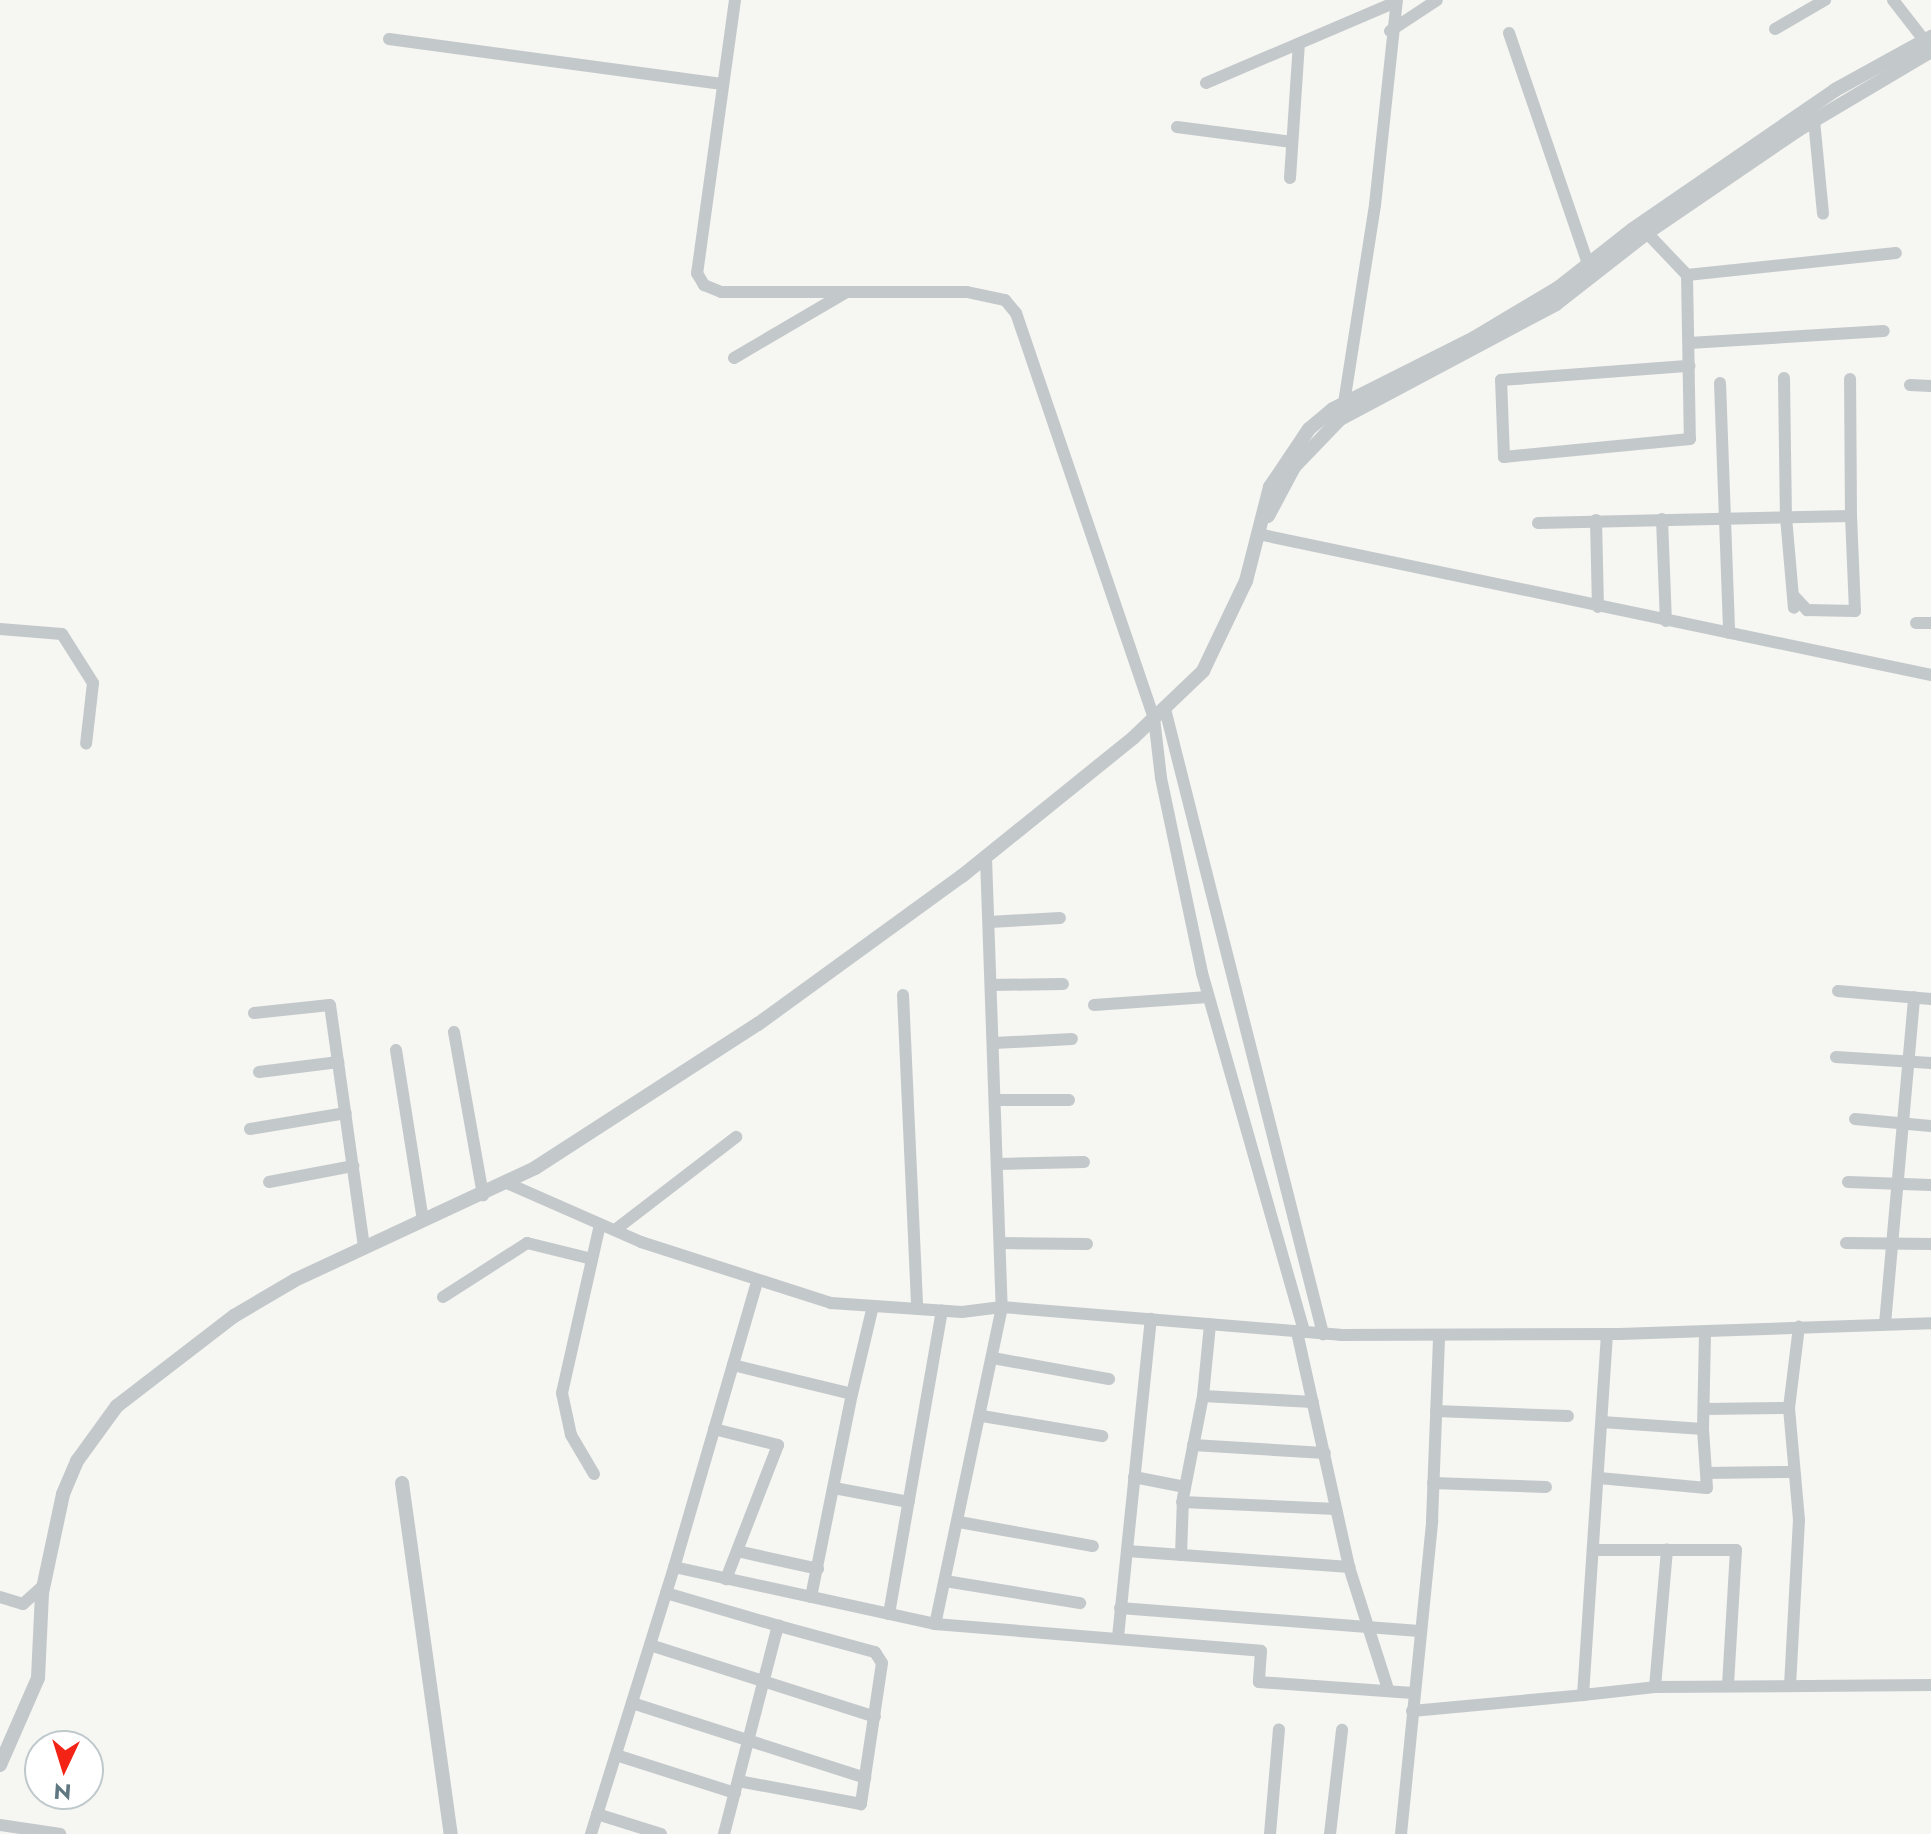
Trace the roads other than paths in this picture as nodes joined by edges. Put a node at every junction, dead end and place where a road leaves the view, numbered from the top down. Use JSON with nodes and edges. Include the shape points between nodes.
{"nodes":[{"id":1,"x":735,"y":0,"type":"edge"},
{"id":2,"x":1437,"y":0,"type":"edge"},
{"id":3,"x":1825,"y":0,"type":"edge"},
{"id":4,"x":1893,"y":0,"type":"edge"},
{"id":5,"x":1396,"y":1,"type":"edge"},
{"id":6,"x":1775,"y":29,"type":"dead end"},
{"id":7,"x":1390,"y":31,"type":"junction"},
{"id":8,"x":1509,"y":33,"type":"dead end"},
{"id":9,"x":389,"y":39,"type":"dead end"},
{"id":10,"x":1929,"y":43,"type":"edge"},
{"id":11,"x":1299,"y":44,"type":"junction"},
{"id":12,"x":1206,"y":83,"type":"dead end"},
{"id":13,"x":722,"y":84,"type":"junction"},
{"id":14,"x":1814,"y":120,"type":"junction"},
{"id":15,"x":1177,"y":127,"type":"dead end"},
{"id":16,"x":1292,"y":142,"type":"junction"},
{"id":17,"x":1290,"y":178,"type":"dead end"},
{"id":18,"x":1823,"y":214,"type":"dead end"},
{"id":19,"x":1647,"y":233,"type":"junction"},
{"id":20,"x":1627,"y":242,"type":"junction"},
{"id":21,"x":1896,"y":253,"type":"dead end"},
{"id":22,"x":1588,"y":264,"type":"junction"},
{"id":23,"x":1687,"y":275,"type":"junction"},
{"id":24,"x":847,"y":292,"type":"junction"},
{"id":25,"x":1884,"y":331,"type":"dead end"},
{"id":26,"x":1689,"y":343,"type":"junction"},
{"id":27,"x":734,"y":358,"type":"dead end"},
{"id":28,"x":1689,"y":366,"type":"junction"},
{"id":29,"x":1784,"y":378,"type":"dead end"},
{"id":30,"x":1850,"y":379,"type":"dead end"},
{"id":31,"x":1720,"y":383,"type":"dead end"},
{"id":32,"x":1910,"y":385,"type":"dead end"},
{"id":33,"x":1931,"y":386,"type":"edge"},
{"id":34,"x":1348,"y":408,"type":"junction"},
{"id":35,"x":1851,"y":516,"type":"junction"},
{"id":36,"x":1786,"y":517,"type":"junction"},
{"id":37,"x":1723,"y":518,"type":"junction"},
{"id":38,"x":1662,"y":519,"type":"junction"},
{"id":39,"x":1596,"y":520,"type":"junction"},
{"id":40,"x":1538,"y":523,"type":"dead end"},
{"id":41,"x":1258,"y":534,"type":"junction"},
{"id":42,"x":1793,"y":595,"type":"junction"},
{"id":43,"x":1598,"y":607,"type":"junction"},
{"id":44,"x":1794,"y":608,"type":"dead end"},
{"id":45,"x":1666,"y":621,"type":"junction"},
{"id":46,"x":1916,"y":623,"type":"dead end"},
{"id":47,"x":1931,"y":623,"type":"edge"},
{"id":48,"x":0,"y":629,"type":"edge"},
{"id":49,"x":1729,"y":633,"type":"junction"},
{"id":50,"x":1931,"y":675,"type":"edge"},
{"id":51,"x":1160,"y":714,"type":"junction"},
{"id":52,"x":86,"y":744,"type":"dead end"},
{"id":53,"x":986,"y":858,"type":"junction"},
{"id":54,"x":1060,"y":918,"type":"dead end"},
{"id":55,"x":989,"y":922,"type":"junction"},
{"id":56,"x":1063,"y":984,"type":"dead end"},
{"id":57,"x":991,"y":985,"type":"junction"},
{"id":58,"x":1838,"y":991,"type":"dead end"},
{"id":59,"x":903,"y":995,"type":"dead end"},
{"id":60,"x":1208,"y":997,"type":"junction"},
{"id":61,"x":1914,"y":997,"type":"junction"},
{"id":62,"x":1931,"y":999,"type":"edge"},
{"id":63,"x":1094,"y":1005,"type":"dead end"},
{"id":64,"x":254,"y":1013,"type":"dead end"},
{"id":65,"x":454,"y":1032,"type":"dead end"},
{"id":66,"x":1072,"y":1039,"type":"dead end"},
{"id":67,"x":994,"y":1043,"type":"junction"},
{"id":68,"x":396,"y":1050,"type":"dead end"},
{"id":69,"x":1836,"y":1057,"type":"dead end"},
{"id":70,"x":338,"y":1062,"type":"junction"},
{"id":71,"x":1910,"y":1062,"type":"junction"},
{"id":72,"x":1931,"y":1063,"type":"edge"},
{"id":73,"x":259,"y":1072,"type":"dead end"},
{"id":74,"x":997,"y":1100,"type":"junction"},
{"id":75,"x":1069,"y":1100,"type":"dead end"},
{"id":76,"x":346,"y":1113,"type":"junction"},
{"id":77,"x":1855,"y":1119,"type":"dead end"},
{"id":78,"x":1904,"y":1124,"type":"junction"},
{"id":79,"x":1931,"y":1126,"type":"edge"},
{"id":80,"x":250,"y":1129,"type":"dead end"},
{"id":81,"x":736,"y":1137,"type":"dead end"},
{"id":82,"x":1084,"y":1162,"type":"dead end"},
{"id":83,"x":999,"y":1164,"type":"junction"},
{"id":84,"x":353,"y":1166,"type":"junction"},
{"id":85,"x":269,"y":1182,"type":"dead end"},
{"id":86,"x":1848,"y":1182,"type":"dead end"},
{"id":87,"x":509,"y":1184,"type":"junction"},
{"id":88,"x":1899,"y":1184,"type":"junction"},
{"id":89,"x":1931,"y":1185,"type":"edge"},
{"id":90,"x":483,"y":1195,"type":"junction"},
{"id":91,"x":423,"y":1221,"type":"junction"},
{"id":92,"x":600,"y":1224,"type":"junction"},
{"id":93,"x":615,"y":1230,"type":"junction"},
{"id":94,"x":1001,"y":1243,"type":"junction"},
{"id":95,"x":1846,"y":1243,"type":"dead end"},
{"id":96,"x":1893,"y":1243,"type":"junction"},
{"id":97,"x":1087,"y":1244,"type":"dead end"},
{"id":98,"x":1931,"y":1244,"type":"edge"},
{"id":99,"x":364,"y":1247,"type":"junction"},
{"id":100,"x":592,"y":1259,"type":"junction"},
{"id":101,"x":757,"y":1282,"type":"junction"},
{"id":102,"x":443,"y":1297,"type":"dead end"},
{"id":103,"x":873,"y":1306,"type":"junction"},
{"id":104,"x":1002,"y":1307,"type":"junction"},
{"id":105,"x":917,"y":1309,"type":"junction"},
{"id":106,"x":942,"y":1311,"type":"junction"},
{"id":107,"x":1151,"y":1319,"type":"junction"},
{"id":108,"x":1931,"y":1323,"type":"edge"},
{"id":109,"x":1210,"y":1324,"type":"junction"},
{"id":110,"x":1885,"y":1324,"type":"junction"},
{"id":111,"x":1799,"y":1327,"type":"junction"},
{"id":112,"x":1705,"y":1331,"type":"junction"},
{"id":113,"x":1300,"y":1332,"type":"junction"},
{"id":114,"x":1323,"y":1334,"type":"junction"},
{"id":115,"x":1607,"y":1334,"type":"junction"},
{"id":116,"x":1439,"y":1335,"type":"junction"},
{"id":117,"x":993,"y":1358,"type":"junction"},
{"id":118,"x":733,"y":1365,"type":"junction"},
{"id":119,"x":1109,"y":1379,"type":"dead end"},
{"id":120,"x":852,"y":1394,"type":"junction"},
{"id":121,"x":1203,"y":1396,"type":"junction"},
{"id":122,"x":1313,"y":1402,"type":"junction"},
{"id":123,"x":1789,"y":1408,"type":"junction"},
{"id":124,"x":1704,"y":1409,"type":"junction"},
{"id":125,"x":1436,"y":1411,"type":"junction"},
{"id":126,"x":982,"y":1416,"type":"junction"},
{"id":127,"x":1568,"y":1416,"type":"dead end"},
{"id":128,"x":1602,"y":1422,"type":"junction"},
{"id":129,"x":714,"y":1429,"type":"junction"},
{"id":130,"x":1703,"y":1429,"type":"junction"},
{"id":131,"x":1102,"y":1436,"type":"dead end"},
{"id":132,"x":1193,"y":1445,"type":"junction"},
{"id":133,"x":1325,"y":1453,"type":"junction"},
{"id":134,"x":1793,"y":1472,"type":"junction"},
{"id":135,"x":1706,"y":1473,"type":"junction"},
{"id":136,"x":594,"y":1474,"type":"dead end"},
{"id":137,"x":1134,"y":1477,"type":"junction"},
{"id":138,"x":1599,"y":1478,"type":"junction"},
{"id":139,"x":402,"y":1483,"type":"dead end"},
{"id":140,"x":1433,"y":1483,"type":"junction"},
{"id":141,"x":1185,"y":1487,"type":"junction"},
{"id":142,"x":1546,"y":1487,"type":"dead end"},
{"id":143,"x":834,"y":1488,"type":"junction"},
{"id":144,"x":909,"y":1502,"type":"junction"},
{"id":145,"x":1182,"y":1502,"type":"junction"},
{"id":146,"x":1336,"y":1509,"type":"junction"},
{"id":147,"x":959,"y":1522,"type":"junction"},
{"id":148,"x":1093,"y":1546,"type":"dead end"},
{"id":149,"x":1595,"y":1550,"type":"junction"},
{"id":150,"x":1667,"y":1550,"type":"junction"},
{"id":151,"x":737,"y":1551,"type":"junction"},
{"id":152,"x":1127,"y":1551,"type":"junction"},
{"id":153,"x":1181,"y":1555,"type":"junction"},
{"id":154,"x":674,"y":1567,"type":"junction"},
{"id":155,"x":1349,"y":1567,"type":"junction"},
{"id":156,"x":818,"y":1569,"type":"junction"},
{"id":157,"x":726,"y":1579,"type":"junction"},
{"id":158,"x":945,"y":1581,"type":"junction"},
{"id":159,"x":44,"y":1585,"type":"junction"},
{"id":160,"x":666,"y":1593,"type":"junction"},
{"id":161,"x":0,"y":1597,"type":"edge"},
{"id":162,"x":811,"y":1597,"type":"junction"},
{"id":163,"x":1080,"y":1603,"type":"dead end"},
{"id":164,"x":1120,"y":1608,"type":"junction"},
{"id":165,"x":889,"y":1614,"type":"junction"},
{"id":166,"x":935,"y":1624,"type":"junction"},
{"id":167,"x":779,"y":1626,"type":"junction"},
{"id":168,"x":1367,"y":1627,"type":"junction"},
{"id":169,"x":1419,"y":1631,"type":"junction"},
{"id":170,"x":1118,"y":1637,"type":"junction"},
{"id":171,"x":650,"y":1645,"type":"junction"},
{"id":172,"x":765,"y":1682,"type":"junction"},
{"id":173,"x":1931,"y":1685,"type":"edge"},
{"id":174,"x":1728,"y":1686,"type":"junction"},
{"id":175,"x":1790,"y":1686,"type":"junction"},
{"id":176,"x":1655,"y":1687,"type":"junction"},
{"id":177,"x":1388,"y":1689,"type":"junction"},
{"id":178,"x":1413,"y":1693,"type":"junction"},
{"id":179,"x":1583,"y":1695,"type":"junction"},
{"id":180,"x":632,"y":1703,"type":"junction"},
{"id":181,"x":1412,"y":1711,"type":"junction"},
{"id":182,"x":875,"y":1717,"type":"junction"},
{"id":183,"x":1279,"y":1729,"type":"dead end"},
{"id":184,"x":1342,"y":1730,"type":"dead end"},
{"id":185,"x":749,"y":1740,"type":"junction"},
{"id":186,"x":616,"y":1755,"type":"junction"},
{"id":187,"x":0,"y":1765,"type":"edge"},
{"id":188,"x":865,"y":1778,"type":"junction"},
{"id":189,"x":736,"y":1787,"type":"junction"},
{"id":190,"x":597,"y":1814,"type":"junction"},
{"id":191,"x":0,"y":1825,"type":"edge"},
{"id":192,"x":60,"y":1834,"type":"edge"},
{"id":193,"x":451,"y":1834,"type":"edge"},
{"id":194,"x":591,"y":1834,"type":"edge"},
{"id":195,"x":661,"y":1834,"type":"edge"},
{"id":196,"x":724,"y":1834,"type":"edge"},
{"id":197,"x":1270,"y":1834,"type":"edge"},
{"id":198,"x":1330,"y":1834,"type":"edge"},
{"id":199,"x":1401,"y":1834,"type":"edge"}],
"edges":[{"from":1,"to":13,"type":"street"},
{"from":2,"to":7,"type":"street"},
{"from":3,"to":6,"type":"street"},
{"from":4,"to":10,"type":"street"},
{"from":5,"to":7,"type":"street"},
{"from":5,"to":11,"type":"street"},
{"from":7,"to":34,"type":"street","via":[[1375,205]]},
{"from":8,"to":22,"type":"street"},
{"from":9,"to":13,"type":"street"},
{"from":10,"to":14,"type":"street"},
{"from":10,"to":20,"type":"street","via":[[1835,90]]},
{"from":11,"to":12,"type":"street"},
{"from":11,"to":16,"type":"street"},
{"from":13,"to":24,"type":"street","via":[[694,262],[704,285],[721,292]]},
{"from":14,"to":18,"type":"street"},
{"from":14,"to":19,"type":"street"},
{"from":15,"to":16,"type":"street"},
{"from":16,"to":17,"type":"street"},
{"from":19,"to":20,"type":"street"},
{"from":19,"to":23,"type":"street"},
{"from":20,"to":22,"type":"street"},
{"from":20,"to":34,"type":"street","via":[[1527,321]]},
{"from":21,"to":23,"type":"street"},
{"from":22,"to":34,"type":"street","via":[[1474,338]]},
{"from":23,"to":26,"type":"street"},
{"from":24,"to":27,"type":"street"},
{"from":24,"to":51,"type":"street","via":[[984,294],[1005,300],[1016,313]]},
{"from":25,"to":26,"type":"street"},
{"from":26,"to":28,"type":"street"},
{"from":28,"to":28,"type":"street","via":[[1690,439],[1504,457],[1501,380]]},
{"from":29,"to":36,"type":"street"},
{"from":30,"to":35,"type":"street"},
{"from":31,"to":37,"type":"street"},
{"from":32,"to":33,"type":"street"},
{"from":34,"to":41,"type":"street","via":[[1291,449],[1270,487]]},
{"from":35,"to":36,"type":"street"},
{"from":35,"to":42,"type":"street","via":[[1855,611],[1807,610]]},
{"from":36,"to":37,"type":"street"},
{"from":36,"to":42,"type":"street"},
{"from":37,"to":38,"type":"street"},
{"from":37,"to":49,"type":"street"},
{"from":38,"to":39,"type":"street"},
{"from":38,"to":45,"type":"street"},
{"from":39,"to":40,"type":"street"},
{"from":39,"to":43,"type":"street"},
{"from":41,"to":43,"type":"street"},
{"from":41,"to":51,"type":"street","via":[[1229,625],[1203,671]]},
{"from":42,"to":44,"type":"street"},
{"from":43,"to":45,"type":"street"},
{"from":45,"to":49,"type":"street"},
{"from":46,"to":47,"type":"street"},
{"from":48,"to":52,"type":"street","via":[[62,634],[93,683]]},
{"from":49,"to":50,"type":"street"},
{"from":51,"to":53,"type":"street"},
{"from":51,"to":60,"type":"street","via":[[1161,778]]},
{"from":51,"to":114,"type":"street"},
{"from":53,"to":55,"type":"street"},
{"from":53,"to":87,"type":"street","via":[[768,1018]]},
{"from":54,"to":55,"type":"street"},
{"from":55,"to":57,"type":"street"},
{"from":56,"to":57,"type":"street"},
{"from":57,"to":67,"type":"street"},
{"from":58,"to":61,"type":"street"},
{"from":59,"to":105,"type":"street"},
{"from":60,"to":63,"type":"street"},
{"from":60,"to":113,"type":"street"},
{"from":61,"to":62,"type":"street"},
{"from":61,"to":71,"type":"street"},
{"from":64,"to":70,"type":"street","via":[[330,1005]]},
{"from":65,"to":90,"type":"street"},
{"from":66,"to":67,"type":"street"},
{"from":67,"to":74,"type":"street"},
{"from":68,"to":91,"type":"street"},
{"from":69,"to":71,"type":"street"},
{"from":70,"to":73,"type":"street"},
{"from":70,"to":76,"type":"street"},
{"from":71,"to":72,"type":"street"},
{"from":71,"to":78,"type":"street"},
{"from":74,"to":75,"type":"street"},
{"from":74,"to":83,"type":"street"},
{"from":76,"to":80,"type":"street"},
{"from":76,"to":84,"type":"street"},
{"from":77,"to":78,"type":"street"},
{"from":78,"to":79,"type":"street"},
{"from":78,"to":88,"type":"street"},
{"from":81,"to":93,"type":"street"},
{"from":82,"to":83,"type":"street"},
{"from":83,"to":94,"type":"street"},
{"from":84,"to":85,"type":"street"},
{"from":84,"to":99,"type":"street"},
{"from":86,"to":88,"type":"street"},
{"from":87,"to":90,"type":"street"},
{"from":87,"to":92,"type":"street"},
{"from":88,"to":89,"type":"street"},
{"from":88,"to":96,"type":"street"},
{"from":90,"to":91,"type":"street"},
{"from":91,"to":99,"type":"street"},
{"from":92,"to":93,"type":"street"},
{"from":92,"to":100,"type":"street"},
{"from":93,"to":101,"type":"street"},
{"from":94,"to":97,"type":"street"},
{"from":94,"to":104,"type":"street"},
{"from":95,"to":96,"type":"street"},
{"from":96,"to":98,"type":"street"},
{"from":96,"to":110,"type":"street"},
{"from":99,"to":159,"type":"street","via":[[234,1316],[117,1406],[77,1461],[63,1494]]},
{"from":100,"to":102,"type":"street","via":[[527,1243]]},
{"from":100,"to":136,"type":"street","via":[[562,1393],[571,1435]]},
{"from":101,"to":103,"type":"street","via":[[831,1303]]},
{"from":101,"to":118,"type":"street"},
{"from":103,"to":105,"type":"street"},
{"from":103,"to":120,"type":"street"},
{"from":104,"to":106,"type":"street"},
{"from":104,"to":107,"type":"street"},
{"from":104,"to":117,"type":"street"},
{"from":105,"to":106,"type":"street"},
{"from":106,"to":144,"type":"street"},
{"from":107,"to":109,"type":"street"},
{"from":107,"to":137,"type":"street"},
{"from":108,"to":110,"type":"street"},
{"from":109,"to":113,"type":"street"},
{"from":109,"to":121,"type":"street"},
{"from":110,"to":111,"type":"street"},
{"from":111,"to":112,"type":"street"},
{"from":111,"to":123,"type":"street"},
{"from":112,"to":115,"type":"street"},
{"from":112,"to":124,"type":"street"},
{"from":113,"to":114,"type":"street"},
{"from":113,"to":122,"type":"street"},
{"from":114,"to":116,"type":"street"},
{"from":115,"to":116,"type":"street"},
{"from":115,"to":128,"type":"street"},
{"from":116,"to":125,"type":"street"},
{"from":117,"to":119,"type":"street"},
{"from":117,"to":126,"type":"street"},
{"from":118,"to":120,"type":"street"},
{"from":118,"to":129,"type":"street"},
{"from":120,"to":143,"type":"street"},
{"from":121,"to":122,"type":"street"},
{"from":121,"to":132,"type":"street"},
{"from":122,"to":133,"type":"street"},
{"from":123,"to":124,"type":"street"},
{"from":123,"to":134,"type":"street"},
{"from":124,"to":130,"type":"street"},
{"from":125,"to":127,"type":"street"},
{"from":125,"to":140,"type":"street"},
{"from":126,"to":131,"type":"street"},
{"from":126,"to":147,"type":"street"},
{"from":128,"to":130,"type":"street"},
{"from":128,"to":138,"type":"street"},
{"from":129,"to":151,"type":"street","via":[[778,1445]]},
{"from":129,"to":154,"type":"street"},
{"from":130,"to":135,"type":"street"},
{"from":132,"to":133,"type":"street"},
{"from":132,"to":141,"type":"street"},
{"from":133,"to":146,"type":"street"},
{"from":134,"to":135,"type":"street"},
{"from":134,"to":175,"type":"street","via":[[1799,1520]]},
{"from":135,"to":138,"type":"street","via":[[1707,1488]]},
{"from":137,"to":141,"type":"street"},
{"from":137,"to":152,"type":"street"},
{"from":138,"to":149,"type":"street"},
{"from":139,"to":193,"type":"street"},
{"from":140,"to":142,"type":"street"},
{"from":140,"to":169,"type":"street"},
{"from":141,"to":145,"type":"street"},
{"from":143,"to":144,"type":"street"},
{"from":143,"to":156,"type":"street"},
{"from":144,"to":165,"type":"street"},
{"from":145,"to":146,"type":"street"},
{"from":145,"to":153,"type":"street"},
{"from":146,"to":155,"type":"street"},
{"from":147,"to":148,"type":"street"},
{"from":147,"to":158,"type":"street"},
{"from":149,"to":150,"type":"street"},
{"from":149,"to":179,"type":"street"},
{"from":150,"to":174,"type":"street","via":[[1736,1550]]},
{"from":150,"to":176,"type":"street"},
{"from":151,"to":156,"type":"street"},
{"from":151,"to":157,"type":"street"},
{"from":152,"to":153,"type":"street"},
{"from":152,"to":164,"type":"street"},
{"from":153,"to":155,"type":"street"},
{"from":154,"to":157,"type":"street"},
{"from":154,"to":160,"type":"street"},
{"from":155,"to":168,"type":"street"},
{"from":156,"to":162,"type":"street"},
{"from":157,"to":162,"type":"street"},
{"from":158,"to":163,"type":"street"},
{"from":158,"to":166,"type":"street"},
{"from":159,"to":161,"type":"street","via":[[23,1604]]},
{"from":159,"to":187,"type":"street","via":[[38,1678]]},
{"from":160,"to":167,"type":"street"},
{"from":160,"to":171,"type":"street"},
{"from":162,"to":165,"type":"street"},
{"from":164,"to":168,"type":"street"},
{"from":164,"to":170,"type":"street"},
{"from":165,"to":166,"type":"street"},
{"from":166,"to":170,"type":"street"},
{"from":167,"to":172,"type":"street"},
{"from":167,"to":182,"type":"street","via":[[875,1652],[882,1663]]},
{"from":168,"to":169,"type":"street"},
{"from":168,"to":177,"type":"street"},
{"from":169,"to":178,"type":"street"},
{"from":170,"to":177,"type":"street","via":[[1261,1651],[1259,1682]]},
{"from":171,"to":172,"type":"street"},
{"from":171,"to":180,"type":"street"},
{"from":172,"to":182,"type":"street"},
{"from":172,"to":185,"type":"street"},
{"from":173,"to":175,"type":"street"},
{"from":174,"to":175,"type":"street"},
{"from":174,"to":176,"type":"street"},
{"from":176,"to":179,"type":"street"},
{"from":177,"to":178,"type":"street"},
{"from":178,"to":181,"type":"street"},
{"from":179,"to":181,"type":"street"},
{"from":180,"to":185,"type":"street"},
{"from":180,"to":186,"type":"street"},
{"from":181,"to":199,"type":"street"},
{"from":182,"to":188,"type":"street"},
{"from":183,"to":197,"type":"street"},
{"from":184,"to":198,"type":"street"},
{"from":185,"to":188,"type":"street"},
{"from":185,"to":189,"type":"street"},
{"from":186,"to":189,"type":"street"},
{"from":186,"to":190,"type":"street"},
{"from":188,"to":189,"type":"street","via":[[861,1804]]},
{"from":189,"to":196,"type":"street"},
{"from":190,"to":194,"type":"street"},
{"from":190,"to":195,"type":"street"},
{"from":191,"to":192,"type":"street"}]}
